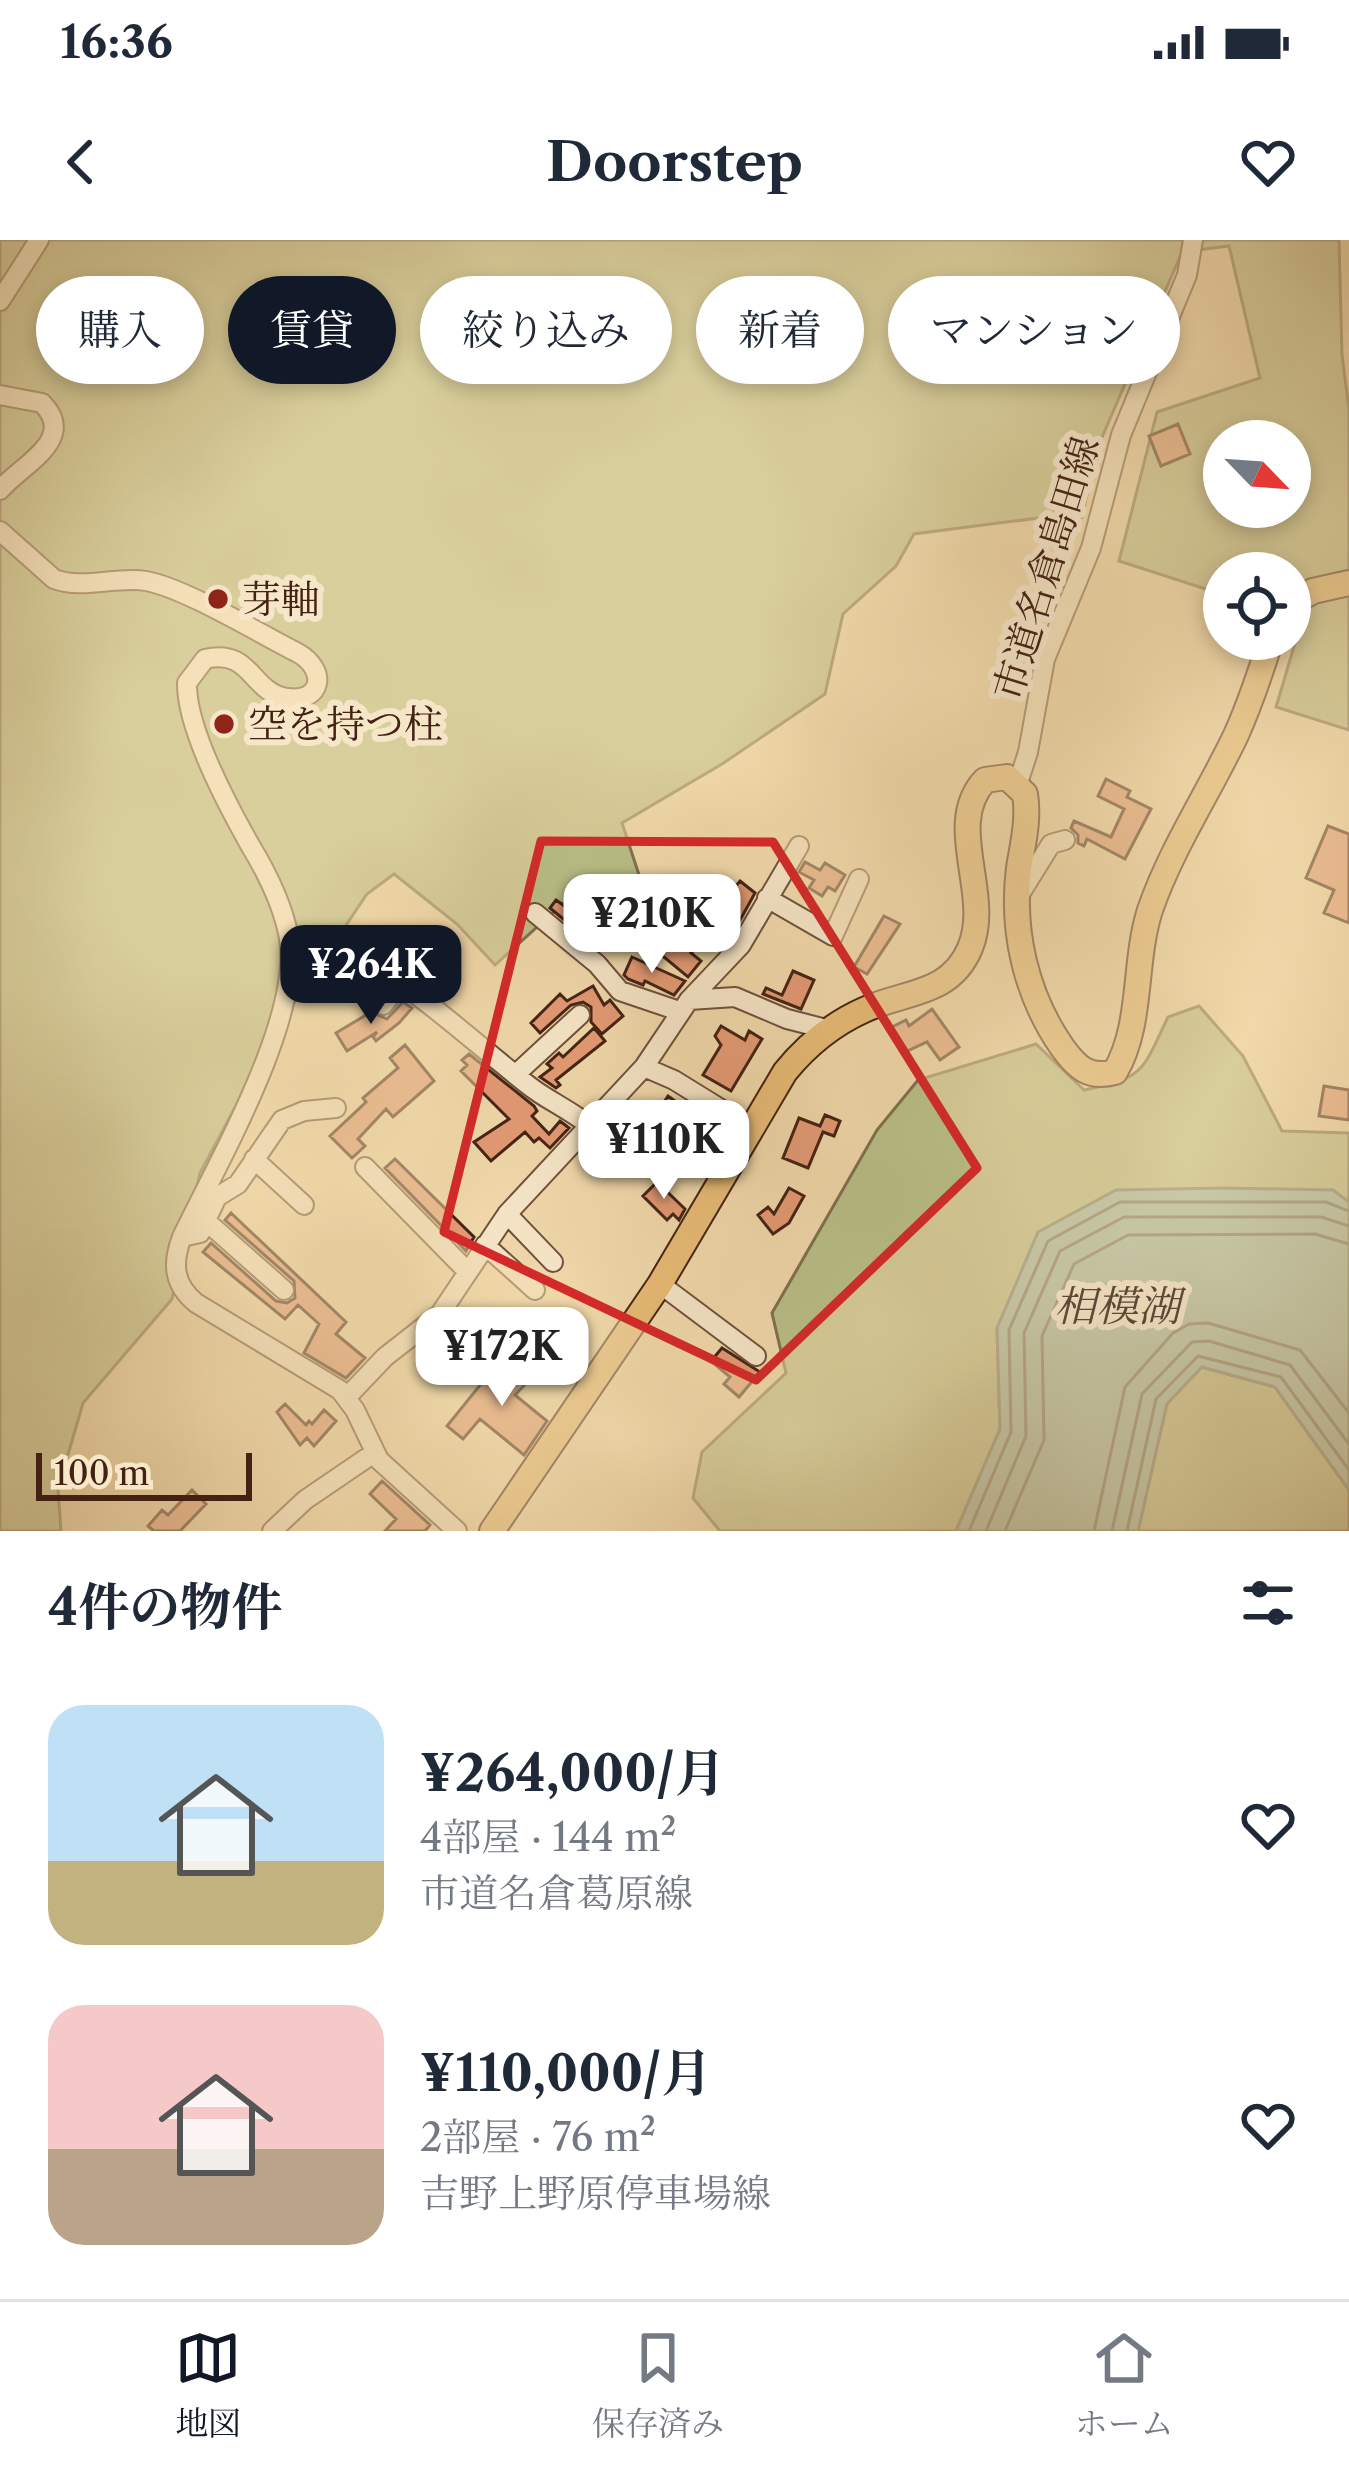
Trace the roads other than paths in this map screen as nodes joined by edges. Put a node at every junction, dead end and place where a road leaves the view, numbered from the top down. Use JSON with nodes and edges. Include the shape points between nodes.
{"nodes":[{"id":1,"x":39,"y":240,"type":"edge"},
{"id":2,"x":1193,"y":240,"type":"edge"},
{"id":3,"x":0,"y":301,"type":"edge"},
{"id":4,"x":0,"y":395,"type":"edge"},
{"id":5,"x":0,"y":490,"type":"edge"},
{"id":6,"x":0,"y":531,"type":"edge"},
{"id":7,"x":1347,"y":584,"type":"edge"},
{"id":8,"x":1311,"y":592,"type":"edge"},
{"id":9,"x":1263,"y":660,"type":"edge"},
{"id":10,"x":1018,"y":783,"type":"junction"},
{"id":11,"x":1065,"y":840,"type":"dead end"},
{"id":12,"x":799,"y":846,"type":"dead end"},
{"id":13,"x":859,"y":879,"type":"dead end"},
{"id":14,"x":766,"y":898,"type":"junction"},
{"id":15,"x":1016,"y":900,"type":"junction"},
{"id":16,"x":535,"y":913,"type":"dead end"},
{"id":17,"x":421,"y":943,"type":"dead end"},
{"id":18,"x":401,"y":983,"type":"junction"},
{"id":19,"x":383,"y":1005,"type":"dead end"},
{"id":20,"x":684,"y":1006,"type":"junction"},
{"id":21,"x":580,"y":1015,"type":"dead end"},
{"id":22,"x":830,"y":1030,"type":"junction"},
{"id":23,"x":644,"y":1067,"type":"junction"},
{"id":24,"x":516,"y":1074,"type":"junction"},
{"id":25,"x":336,"y":1108,"type":"dead end"},
{"id":26,"x":591,"y":1127,"type":"junction"},
{"id":27,"x":750,"y":1127,"type":"junction"},
{"id":28,"x":254,"y":1159,"type":"junction"},
{"id":29,"x":365,"y":1167,"type":"dead end"},
{"id":30,"x":304,"y":1204,"type":"dead end"},
{"id":31,"x":507,"y":1214,"type":"junction"},
{"id":32,"x":206,"y":1221,"type":"junction"},
{"id":33,"x":182,"y":1237,"type":"junction"},
{"id":34,"x":485,"y":1245,"type":"junction"},
{"id":35,"x":554,"y":1262,"type":"dead end"},
{"id":36,"x":467,"y":1271,"type":"junction"},
{"id":37,"x":660,"y":1284,"type":"junction"},
{"id":38,"x":284,"y":1290,"type":"dead end"},
{"id":39,"x":535,"y":1290,"type":"dead end"},
{"id":40,"x":756,"y":1356,"type":"dead end"},
{"id":41,"x":347,"y":1397,"type":"junction"},
{"id":42,"x":374,"y":1454,"type":"junction"},
{"id":43,"x":272,"y":1531,"type":"edge"},
{"id":44,"x":457,"y":1531,"type":"edge"},
{"id":45,"x":492,"y":1531,"type":"edge"}],
"edges":[{"from":1,"to":3,"type":"street"},
{"from":2,"to":10,"type":"street","name":"市道名倉島田線","via":[[1187,275],[1121,435],[1091,548],[1045,659]]},
{"from":4,"to":5,"type":"street","via":[[42,403],[55,432]]},
{"from":6,"to":33,"type":"street","via":[[54,579],[160,585],[298,653],[320,675],[308,694],[290,698],[224,656],[205,659],[188,683],[208,755],[284,920],[290,970],[276,1034]]},
{"from":7,"to":8,"type":"main road"},
{"from":9,"to":15,"type":"main road","via":[[1148,916],[1130,1040],[1115,1072],[1082,1071],[1056,1038],[1030,982]]},
{"from":10,"to":15,"type":"main road","via":[[1028,809]]},
{"from":10,"to":22,"type":"main road","via":[[985,780],[968,807],[979,912],[962,963],[938,986]]},
{"from":11,"to":15,"type":"street","via":[[1051,844]]},
{"from":12,"to":14,"type":"street"},
{"from":13,"to":14,"type":"street","via":[[833,936]]},
{"from":14,"to":20,"type":"street","via":[[741,945]]},
{"from":16,"to":20,"type":"street","via":[[620,991]]},
{"from":17,"to":18,"type":"street"},
{"from":18,"to":19,"type":"street"},
{"from":18,"to":24,"type":"street"},
{"from":20,"to":22,"type":"street","via":[[734,997]]},
{"from":20,"to":23,"type":"street"},
{"from":21,"to":24,"type":"street"},
{"from":22,"to":27,"type":"main road","via":[[784,1072]]},
{"from":23,"to":26,"type":"street"},
{"from":23,"to":27,"type":"street"},
{"from":24,"to":26,"type":"street"},
{"from":25,"to":28,"type":"street","via":[[282,1120]]},
{"from":26,"to":31,"type":"street"},
{"from":27,"to":37,"type":"main road"},
{"from":28,"to":30,"type":"street"},
{"from":28,"to":32,"type":"street"},
{"from":29,"to":36,"type":"street"},
{"from":31,"to":34,"type":"street"},
{"from":31,"to":35,"type":"street"},
{"from":32,"to":33,"type":"street","via":[[200,1233]]},
{"from":32,"to":38,"type":"street"},
{"from":33,"to":41,"type":"street","via":[[175,1267],[188,1296]]},
{"from":34,"to":36,"type":"street"},
{"from":34,"to":39,"type":"street"},
{"from":36,"to":41,"type":"street","via":[[440,1314]]},
{"from":37,"to":40,"type":"street"},
{"from":37,"to":45,"type":"main road"},
{"from":41,"to":42,"type":"street"},
{"from":42,"to":43,"type":"street"},
{"from":42,"to":44,"type":"street"}]}
